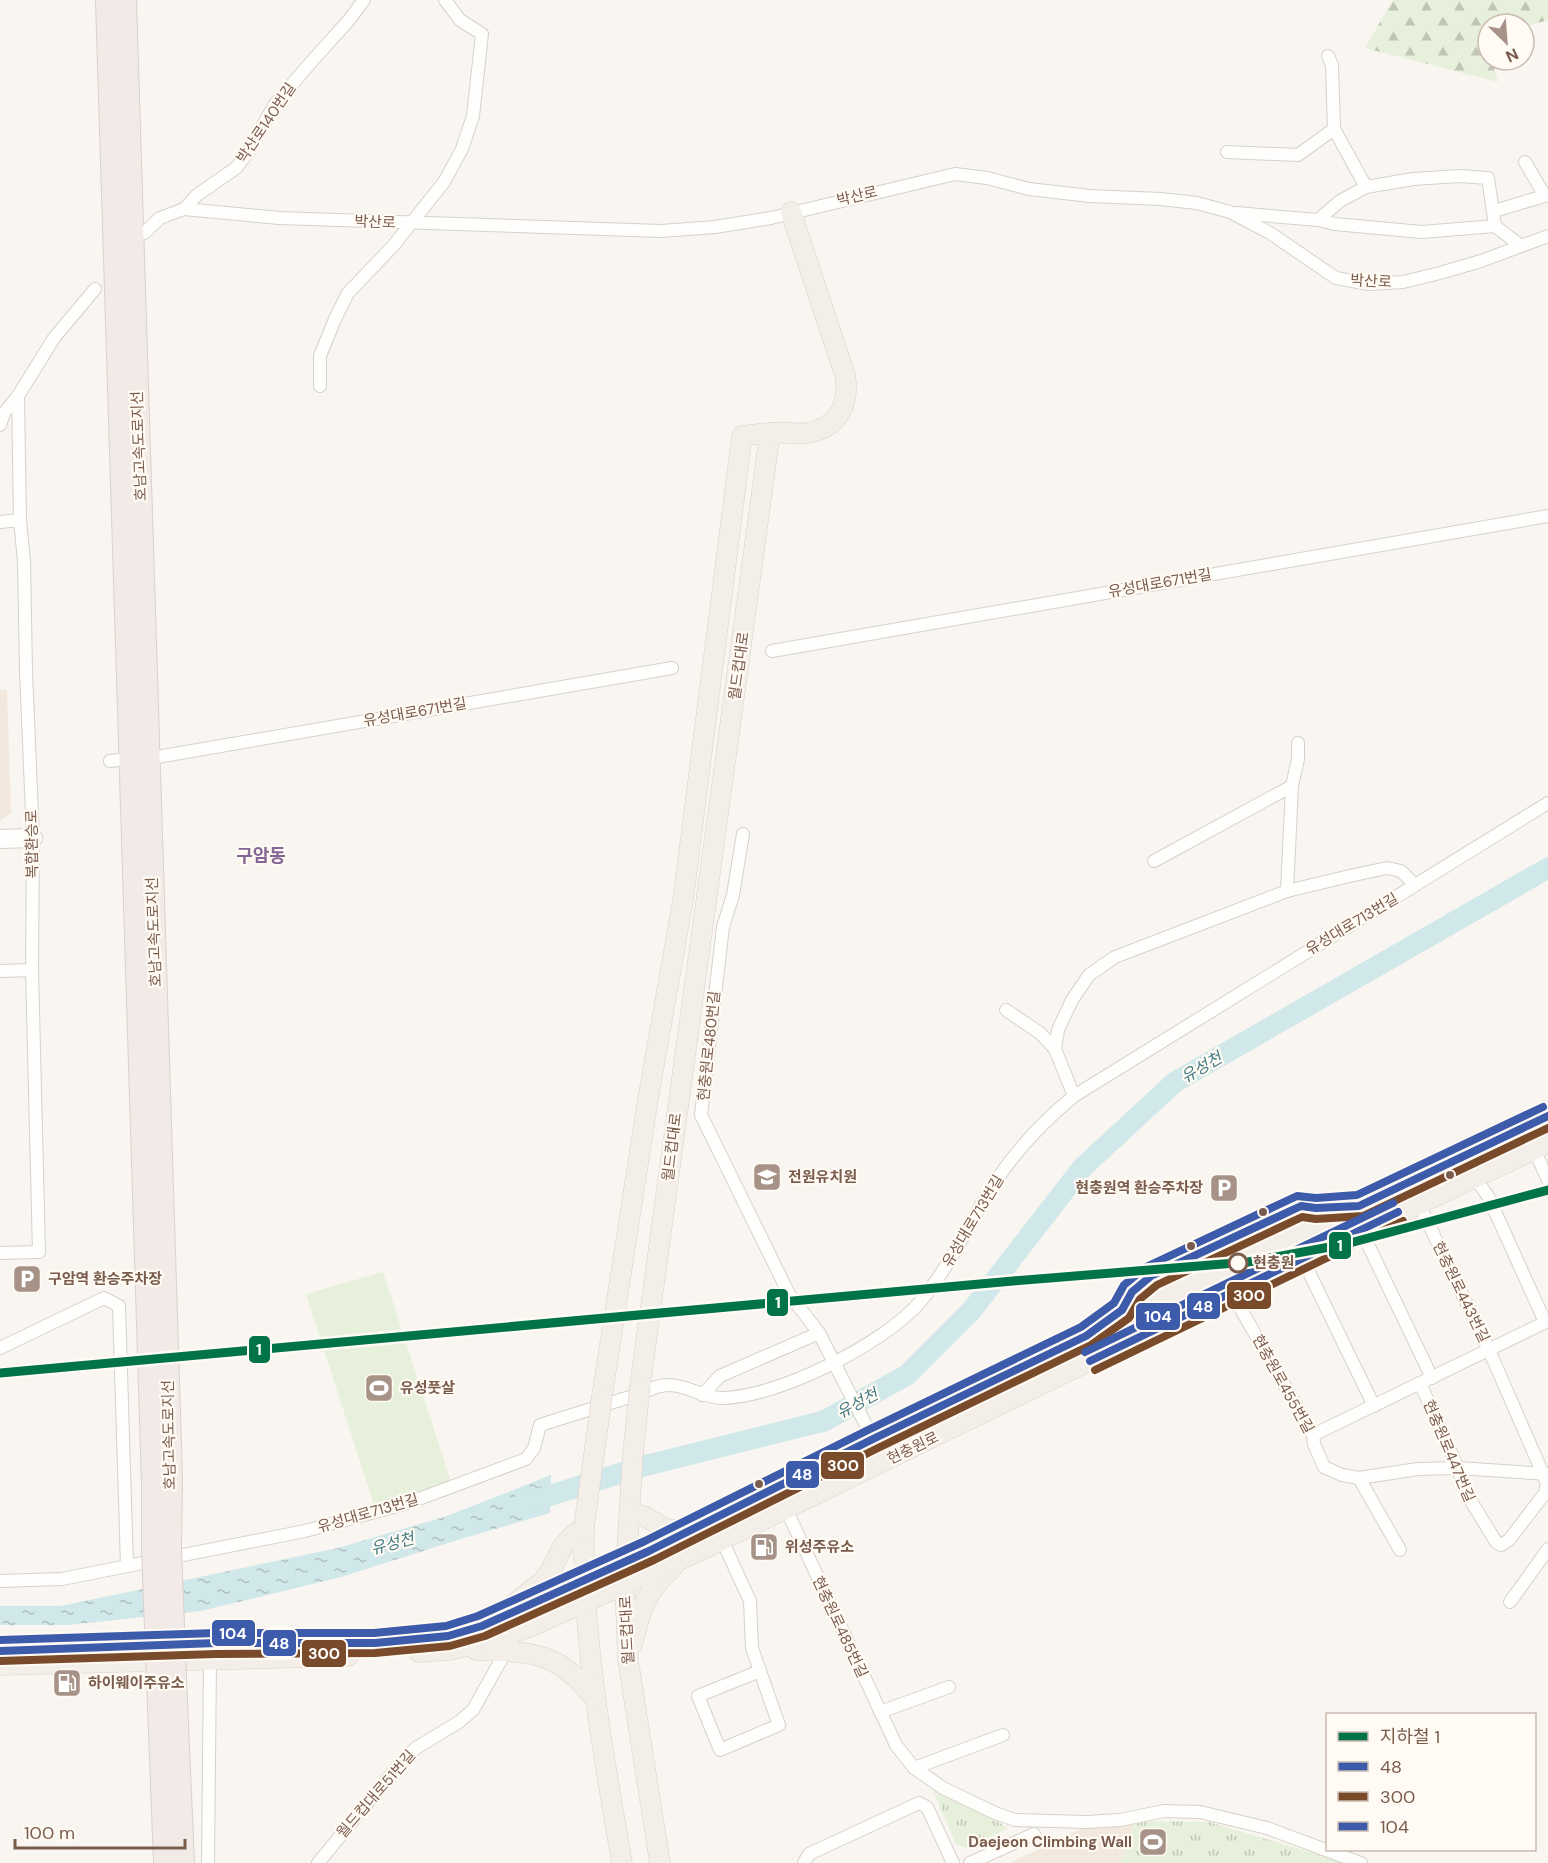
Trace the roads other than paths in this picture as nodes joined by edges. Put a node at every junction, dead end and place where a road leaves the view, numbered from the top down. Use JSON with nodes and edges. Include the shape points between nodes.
{"nodes":[{"id":1,"x":107,"y":0,"type":"edge"},
{"id":2,"x":125,"y":0,"type":"edge"},
{"id":3,"x":364,"y":0,"type":"edge"},
{"id":4,"x":445,"y":0,"type":"edge"},
{"id":5,"x":1328,"y":56,"type":"dead end"},
{"id":6,"x":1334,"y":129,"type":"junction"},
{"id":7,"x":1227,"y":152,"type":"dead end"},
{"id":8,"x":1525,"y":162,"type":"dead end"},
{"id":9,"x":1366,"y":187,"type":"junction"},
{"id":10,"x":1547,"y":196,"type":"edge"},
{"id":11,"x":184,"y":209,"type":"junction"},
{"id":12,"x":1494,"y":211,"type":"junction"},
{"id":13,"x":791,"y":212,"type":"junction"},
{"id":14,"x":1230,"y":212,"type":"junction"},
{"id":15,"x":1318,"y":220,"type":"junction"},
{"id":16,"x":411,"y":224,"type":"junction"},
{"id":17,"x":1495,"y":226,"type":"junction"},
{"id":18,"x":144,"y":233,"type":"dead end"},
{"id":19,"x":1548,"y":236,"type":"edge"},
{"id":20,"x":1521,"y":246,"type":"junction"},
{"id":21,"x":95,"y":289,"type":"dead end"},
{"id":22,"x":320,"y":386,"type":"dead end"},
{"id":23,"x":18,"y":396,"type":"junction"},
{"id":24,"x":0,"y":425,"type":"edge"},
{"id":25,"x":770,"y":433,"type":"junction"},
{"id":26,"x":1548,"y":516,"type":"edge"},
{"id":27,"x":20,"y":520,"type":"junction"},
{"id":28,"x":0,"y":522,"type":"edge"},
{"id":29,"x":772,"y":651,"type":"dead end"},
{"id":30,"x":672,"y":668,"type":"dead end"},
{"id":31,"x":1298,"y":743,"type":"dead end"},
{"id":32,"x":157,"y":757,"type":"dead end"},
{"id":33,"x":1292,"y":786,"type":"junction"},
{"id":34,"x":1548,"y":803,"type":"edge"},
{"id":35,"x":743,"y":834,"type":"dead end"},
{"id":36,"x":33,"y":838,"type":"junction"},
{"id":37,"x":0,"y":839,"type":"edge"},
{"id":38,"x":1154,"y":861,"type":"dead end"},
{"id":39,"x":1415,"y":885,"type":"junction"},
{"id":40,"x":1287,"y":891,"type":"junction"},
{"id":41,"x":32,"y":970,"type":"junction"},
{"id":42,"x":0,"y":971,"type":"edge"},
{"id":43,"x":1006,"y":1010,"type":"dead end"},
{"id":44,"x":1055,"y":1049,"type":"junction"},
{"id":45,"x":1074,"y":1096,"type":"junction"},
{"id":46,"x":1548,"y":1116,"type":"edge"},
{"id":47,"x":1541,"y":1146,"type":"edge"},
{"id":48,"x":1474,"y":1177,"type":"junction"},
{"id":49,"x":1548,"y":1180,"type":"edge"},
{"id":50,"x":1418,"y":1202,"type":"junction"},
{"id":51,"x":1361,"y":1230,"type":"junction"},
{"id":52,"x":0,"y":1253,"type":"edge"},
{"id":53,"x":1302,"y":1258,"type":"junction"},
{"id":54,"x":1233,"y":1292,"type":"junction"},
{"id":55,"x":1547,"y":1322,"type":"edge"},
{"id":56,"x":819,"y":1333,"type":"junction"},
{"id":57,"x":0,"y":1347,"type":"edge"},
{"id":58,"x":1063,"y":1347,"type":"junction"},
{"id":59,"x":1489,"y":1350,"type":"junction"},
{"id":60,"x":837,"y":1365,"type":"junction"},
{"id":61,"x":1432,"y":1378,"type":"junction"},
{"id":62,"x":1420,"y":1383,"type":"junction"},
{"id":63,"x":702,"y":1395,"type":"junction"},
{"id":64,"x":1003,"y":1404,"type":"junction"},
{"id":65,"x":1374,"y":1406,"type":"junction"},
{"id":66,"x":869,"y":1431,"type":"junction"},
{"id":67,"x":1313,"y":1435,"type":"junction"},
{"id":68,"x":1458,"y":1468,"type":"junction"},
{"id":69,"x":1546,"y":1473,"type":"edge"},
{"id":70,"x":1359,"y":1478,"type":"junction"},
{"id":71,"x":786,"y":1509,"type":"junction"},
{"id":72,"x":629,"y":1513,"type":"junction"},
{"id":73,"x":584,"y":1527,"type":"junction"},
{"id":74,"x":697,"y":1528,"type":"junction"},
{"id":75,"x":722,"y":1540,"type":"junction"},
{"id":76,"x":162,"y":1549,"type":"junction"},
{"id":77,"x":1548,"y":1549,"type":"edge"},
{"id":78,"x":1400,"y":1550,"type":"dead end"},
{"id":79,"x":697,"y":1552,"type":"junction"},
{"id":80,"x":627,"y":1561,"type":"junction"},
{"id":81,"x":127,"y":1566,"type":"junction"},
{"id":82,"x":585,"y":1579,"type":"junction"},
{"id":83,"x":0,"y":1581,"type":"edge"},
{"id":84,"x":625,"y":1583,"type":"junction"},
{"id":85,"x":586,"y":1601,"type":"junction"},
{"id":86,"x":1510,"y":1602,"type":"dead end"},
{"id":87,"x":482,"y":1626,"type":"junction"},
{"id":88,"x":449,"y":1650,"type":"junction"},
{"id":89,"x":0,"y":1651,"type":"edge"},
{"id":90,"x":506,"y":1651,"type":"junction"},
{"id":91,"x":210,"y":1660,"type":"junction"},
{"id":92,"x":628,"y":1660,"type":"junction"},
{"id":93,"x":0,"y":1665,"type":"edge"},
{"id":94,"x":760,"y":1671,"type":"junction"},
{"id":95,"x":167,"y":1678,"type":"junction"},
{"id":96,"x":949,"y":1687,"type":"dead end"},
{"id":97,"x":595,"y":1699,"type":"junction"},
{"id":98,"x":880,"y":1712,"type":"junction"},
{"id":99,"x":1003,"y":1735,"type":"dead end"},
{"id":100,"x":914,"y":1768,"type":"junction"},
{"id":101,"x":1034,"y":1834,"type":"dead end"},
{"id":102,"x":1326,"y":1850,"type":"edge"},
{"id":103,"x":1329,"y":1851,"type":"edge"},
{"id":104,"x":165,"y":1863,"type":"edge"},
{"id":105,"x":183,"y":1863,"type":"edge"},
{"id":106,"x":208,"y":1863,"type":"edge"},
{"id":107,"x":318,"y":1863,"type":"edge"},
{"id":108,"x":622,"y":1863,"type":"edge"},
{"id":109,"x":660,"y":1863,"type":"edge"},
{"id":110,"x":804,"y":1863,"type":"edge"},
{"id":111,"x":953,"y":1863,"type":"edge"},
{"id":112,"x":970,"y":1863,"type":"edge"},
{"id":113,"x":1361,"y":1863,"type":"edge"}],
"edges":[{"from":1,"to":76,"type":"highway","name":"호남고속도로지선","via":[[153,1473]]},
{"from":2,"to":76,"type":"highway","name":"호남고속도로지선","via":[[171,1477]]},
{"from":3,"to":11,"type":"street","name":"박산로140번길","via":[[275,104],[236,168]]},
{"from":4,"to":16,"type":"street","via":[[460,20],[483,34],[473,116],[462,149],[444,182]]},
{"from":5,"to":6,"type":"street","via":[[1332,65]]},
{"from":6,"to":7,"type":"street","via":[[1298,154]]},
{"from":6,"to":9,"type":"street"},
{"from":8,"to":10,"type":"street"},
{"from":9,"to":12,"type":"street","via":[[1413,179],[1488,178]]},
{"from":9,"to":15,"type":"street","via":[[1340,201]]},
{"from":10,"to":12,"type":"street"},
{"from":11,"to":16,"type":"street","name":"박산로"},
{"from":11,"to":18,"type":"street","via":[[160,219]]},
{"from":12,"to":17,"type":"street"},
{"from":13,"to":14,"type":"street","name":"박산로","via":[[955,174],[1029,189],[1197,203]]},
{"from":13,"to":16,"type":"street","name":"박산로","via":[[715,227],[661,231]]},
{"from":13,"to":25,"type":"main road","via":[[847,388],[846,402],[829,423],[807,433]]},
{"from":14,"to":15,"type":"street"},
{"from":14,"to":20,"type":"street","name":"박산로","via":[[1270,233],[1336,278],[1369,284],[1403,282],[1440,273]]},
{"from":15,"to":17,"type":"street","via":[[1422,232]]},
{"from":16,"to":22,"type":"street","via":[[348,293],[320,356]]},
{"from":17,"to":20,"type":"street"},
{"from":19,"to":20,"type":"street","name":"박산로"},
{"from":21,"to":23,"type":"street","via":[[54,338]]},
{"from":23,"to":24,"type":"street"},
{"from":23,"to":27,"type":"street","name":"복합환승로"},
{"from":25,"to":72,"type":"main road","name":"월드컵대로","bridge":true,"via":[[640,1386]]},
{"from":25,"to":73,"type":"main road","name":"월드컵대로","bridge":true,"via":[[742,436],[683,900],[648,1098]]},
{"from":26,"to":29,"type":"street","name":"유성대로671번길"},
{"from":27,"to":28,"type":"street"},
{"from":27,"to":36,"type":"street","name":"복합환승로"},
{"from":30,"to":32,"type":"street","name":"유성대로671번길"},
{"from":31,"to":33,"type":"street"},
{"from":33,"to":38,"type":"street"},
{"from":33,"to":40,"type":"street"},
{"from":34,"to":39,"type":"street","name":"유성대로713번길"},
{"from":35,"to":56,"type":"street","name":"현충원로480번길","via":[[733,895],[723,927],[701,1115],[789,1294]]},
{"from":36,"to":37,"type":"street"},
{"from":36,"to":41,"type":"street","name":"복합환승로"},
{"from":39,"to":40,"type":"street","name":"유성대로713번길","via":[[1401,871],[1387,868]]},
{"from":39,"to":45,"type":"street","name":"유성대로713번길"},
{"from":40,"to":44,"type":"street","name":"유성대로713번길","via":[[1115,957],[1089,975],[1072,1000],[1058,1030]]},
{"from":41,"to":42,"type":"street"},
{"from":41,"to":52,"type":"street","name":"복합환승로","via":[[39,1252]]},
{"from":43,"to":44,"type":"street","via":[[1040,1033]]},
{"from":44,"to":45,"type":"street"},
{"from":45,"to":60,"type":"street","name":"유성대로713번길","via":[[1037,1130],[1000,1174],[955,1254],[918,1304]]},
{"from":46,"to":58,"type":"main road","name":"현충원로"},
{"from":47,"to":48,"type":"main road","name":"현충원로"},
{"from":47,"to":49,"type":"street"},
{"from":48,"to":50,"type":"main road","name":"현충원로"},
{"from":48,"to":55,"type":"street","via":[[1488,1196]]},
{"from":50,"to":51,"type":"main road","name":"현충원로"},
{"from":50,"to":59,"type":"street","name":"현충원로443번길"},
{"from":51,"to":53,"type":"main road","name":"현충원로"},
{"from":51,"to":61,"type":"street","name":"현충원로447번길"},
{"from":53,"to":54,"type":"main road","name":"현충원로"},
{"from":53,"to":65,"type":"street"},
{"from":54,"to":64,"type":"main road","name":"현충원로"},
{"from":54,"to":67,"type":"street","name":"현충원로455번길"},
{"from":55,"to":59,"type":"street"},
{"from":56,"to":60,"type":"street","name":"현충원로480번길"},
{"from":56,"to":63,"type":"street","via":[[720,1376]]},
{"from":57,"to":81,"type":"street","via":[[104,1299],[119,1306]]},
{"from":58,"to":64,"type":"main road","via":[[1046,1368],[997,1391],[984,1402],[992,1407]]},
{"from":58,"to":66,"type":"main road","name":"현충원로"},
{"from":59,"to":61,"type":"street","name":"현충원로443번길"},
{"from":59,"to":69,"type":"street","name":"현충원로443번길"},
{"from":60,"to":63,"type":"street","name":"유성대로713번길","via":[[740,1396]]},
{"from":60,"to":66,"type":"street","name":"현충원로480번길"},
{"from":61,"to":62,"type":"street","name":"현충원로447번길"},
{"from":62,"to":65,"type":"street","name":"현충원로447번길"},
{"from":62,"to":68,"type":"street","name":"현충원로447번길"},
{"from":63,"to":81,"type":"street","name":"유성대로713번길","via":[[669,1384],[540,1425],[534,1448],[526,1459],[398,1506],[305,1531]]},
{"from":64,"to":71,"type":"main road","name":"현충원로"},
{"from":65,"to":67,"type":"street","name":"현충원로447번길"},
{"from":66,"to":74,"type":"main road","name":"현충원로"},
{"from":67,"to":70,"type":"street","name":"현충원로455번길","via":[[1324,1467]]},
{"from":68,"to":69,"type":"street"},
{"from":68,"to":69,"type":"street","name":"현충원로447번길","via":[[1476,1512],[1501,1545],[1545,1493]]},
{"from":68,"to":70,"type":"street","via":[[1418,1469]]},
{"from":70,"to":78,"type":"street"},
{"from":71,"to":75,"type":"main road","name":"현충원로"},
{"from":71,"to":98,"type":"street","name":"현충원로485번길"},
{"from":72,"to":74,"type":"main road","via":[[644,1516],[664,1528]]},
{"from":72,"to":80,"type":"main road","name":"월드컵대로"},
{"from":73,"to":82,"type":"main road","name":"월드컵대로"},
{"from":73,"to":87,"type":"main road","via":[[563,1546],[544,1580]]},
{"from":74,"to":80,"type":"main road","name":"현충원로"},
{"from":75,"to":79,"type":"main road","name":"현충원로"},
{"from":75,"to":94,"type":"street","via":[[750,1601],[752,1648]]},
{"from":76,"to":95,"type":"highway","name":"호남고속도로지선","bridge":true},
{"from":77,"to":86,"type":"street"},
{"from":79,"to":84,"type":"main road","name":"현충원로"},
{"from":79,"to":92,"type":"main road","via":[[673,1568],[649,1593]]},
{"from":80,"to":82,"type":"main road","name":"현충원로"},
{"from":80,"to":84,"type":"main road","name":"월드컵대로"},
{"from":81,"to":83,"type":"street","name":"유성대로713번길","via":[[62,1579]]},
{"from":82,"to":85,"type":"main road","name":"월드컵대로"},
{"from":82,"to":87,"type":"main road","name":"현충원로"},
{"from":84,"to":85,"type":"main road","name":"현충원로"},
{"from":84,"to":92,"type":"main road","name":"월드컵대로"},
{"from":85,"to":88,"type":"main road","name":"현충원로","via":[[497,1639]]},
{"from":85,"to":97,"type":"main road","name":"월드컵대로"},
{"from":87,"to":89,"type":"main road","name":"현충원로","via":[[448,1636],[375,1643],[216,1643]]},
{"from":88,"to":90,"type":"main road"},
{"from":88,"to":91,"type":"main road","name":"현충원로"},
{"from":90,"to":97,"type":"main road","via":[[558,1663],[581,1681]]},
{"from":90,"to":107,"type":"street","name":"월드컵대로51번길","via":[[473,1710],[403,1760]]},
{"from":91,"to":93,"type":"main road","name":"현충원로"},
{"from":91,"to":106,"type":"street"},
{"from":92,"to":109,"type":"main road","name":"월드컵대로"},
{"from":94,"to":94,"type":"street","via":[[779,1725],[720,1750],[698,1696]]},
{"from":95,"to":104,"type":"highway","name":"호남고속도로지선"},
{"from":95,"to":105,"type":"highway","name":"호남고속도로지선"},
{"from":96,"to":98,"type":"street"},
{"from":97,"to":108,"type":"main road","name":"월드컵대로"},
{"from":98,"to":100,"type":"street","name":"현충원로485번길"},
{"from":99,"to":100,"type":"street"},
{"from":100,"to":102,"type":"street","name":"현충원로485번길","via":[[943,1788],[1015,1820],[1087,1822],[1164,1811],[1200,1812],[1267,1828]]},
{"from":101,"to":112,"type":"street"},
{"from":103,"to":113,"type":"street","name":"현충원로485번길"},
{"from":110,"to":111,"type":"street","via":[[809,1854],[920,1803],[930,1811]]}]}
